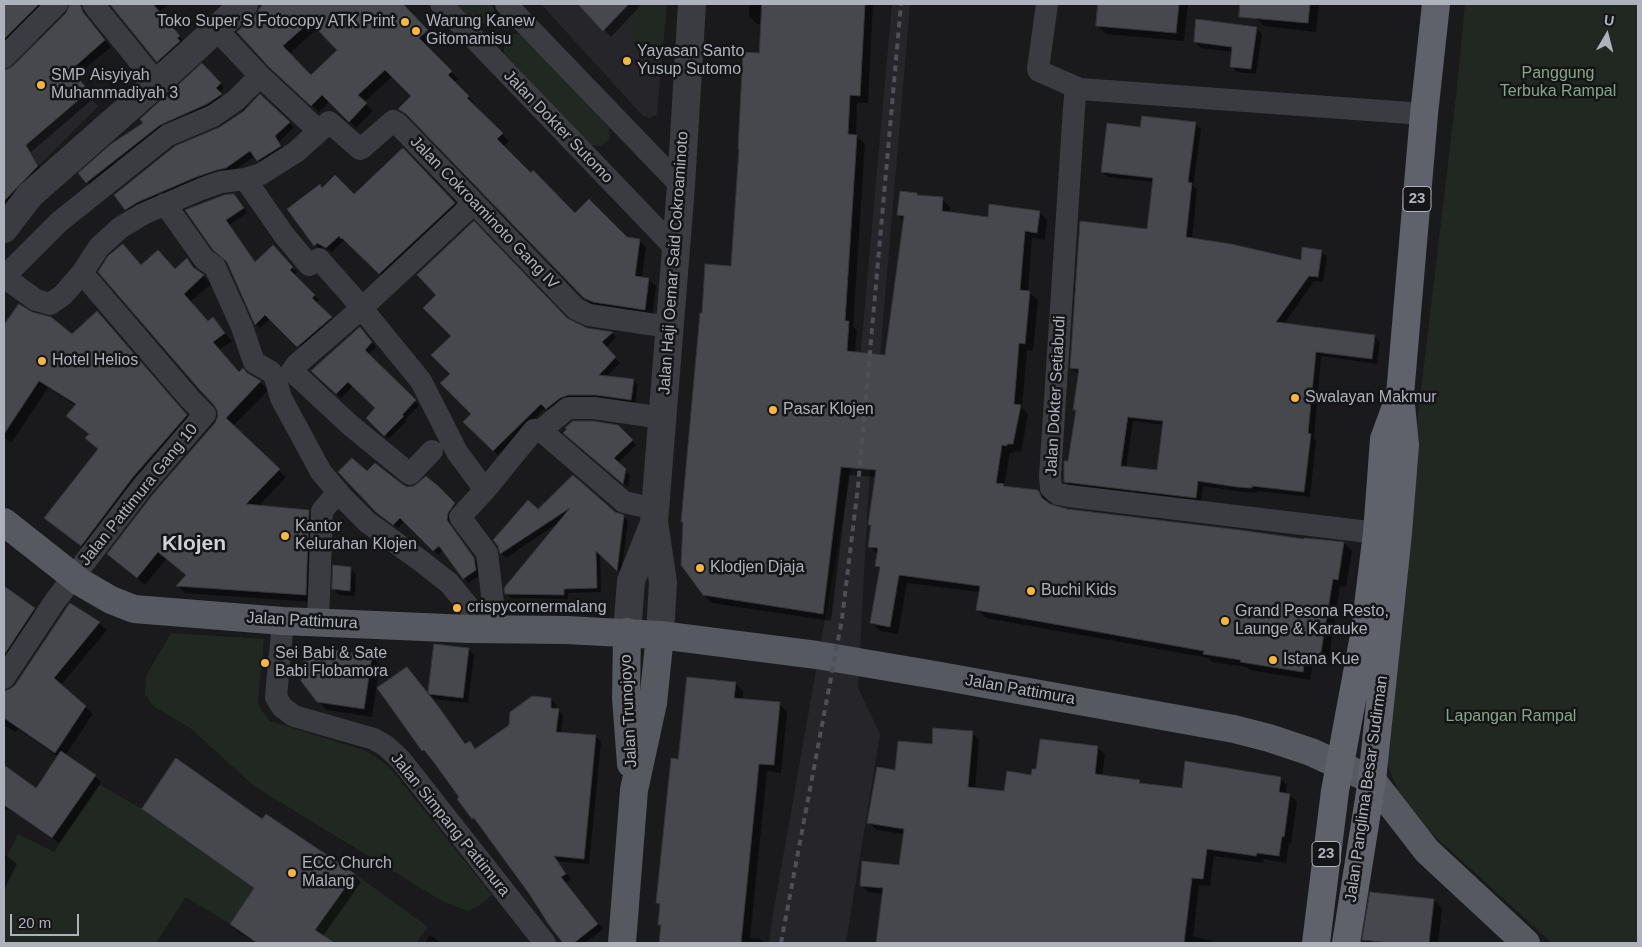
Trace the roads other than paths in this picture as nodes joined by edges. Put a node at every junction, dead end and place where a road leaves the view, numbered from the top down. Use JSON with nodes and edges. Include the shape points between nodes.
{"nodes":[{"id":1,"x":57,"y":4,"type":"edge"},
{"id":2,"x":93,"y":4,"type":"edge"},
{"id":3,"x":244,"y":4,"type":"edge"},
{"id":4,"x":441,"y":4,"type":"edge"},
{"id":5,"x":506,"y":4,"type":"edge"},
{"id":6,"x":692,"y":4,"type":"edge"},
{"id":7,"x":1046,"y":4,"type":"edge"},
{"id":8,"x":1436,"y":4,"type":"edge"},
{"id":9,"x":217,"y":30,"type":"junction"},
{"id":10,"x":4,"y":58,"type":"edge"},
{"id":11,"x":260,"y":76,"type":"junction"},
{"id":12,"x":157,"y":83,"type":"junction"},
{"id":13,"x":1080,"y":89,"type":"junction"},
{"id":14,"x":1424,"y":114,"type":"junction"},
{"id":15,"x":319,"y":131,"type":"junction"},
{"id":16,"x":245,"y":179,"type":"junction"},
{"id":17,"x":681,"y":186,"type":"junction"},
{"id":18,"x":474,"y":203,"type":"junction"},
{"id":19,"x":165,"y":204,"type":"junction"},
{"id":20,"x":4,"y":229,"type":"edge"},
{"id":21,"x":676,"y":249,"type":"junction"},
{"id":22,"x":82,"y":273,"type":"junction"},
{"id":23,"x":4,"y":277,"type":"edge"},
{"id":24,"x":362,"y":308,"type":"junction"},
{"id":25,"x":669,"y":327,"type":"junction"},
{"id":26,"x":1400,"y":395,"type":"junction"},
{"id":27,"x":663,"y":418,"type":"junction"},
{"id":28,"x":540,"y":431,"type":"junction"},
{"id":29,"x":432,"y":451,"type":"dead end"},
{"id":30,"x":485,"y":490,"type":"junction"},
{"id":31,"x":338,"y":492,"type":"junction"},
{"id":32,"x":655,"y":515,"type":"junction"},
{"id":33,"x":4,"y":522,"type":"edge"},
{"id":34,"x":1377,"y":533,"type":"junction"},
{"id":35,"x":74,"y":577,"type":"junction"},
{"id":36,"x":283,"y":622,"type":"junction"},
{"id":37,"x":318,"y":622,"type":"junction"},
{"id":38,"x":485,"y":629,"type":"junction"},
{"id":39,"x":627,"y":632,"type":"junction"},
{"id":40,"x":660,"y":635,"type":"junction"},
{"id":41,"x":4,"y":678,"type":"edge"},
{"id":42,"x":1340,"y":765,"type":"junction"},
{"id":43,"x":1372,"y":780,"type":"junction"},
{"id":44,"x":634,"y":790,"type":"junction"},
{"id":45,"x":544,"y":943,"type":"edge"},
{"id":46,"x":622,"y":943,"type":"edge"},
{"id":47,"x":1316,"y":943,"type":"edge"},
{"id":48,"x":1346,"y":943,"type":"edge"},
{"id":49,"x":1526,"y":943,"type":"edge"}],
"edges":[{"from":1,"to":10,"type":"street"},
{"from":2,"to":12,"type":"street"},
{"from":3,"to":9,"type":"street"},
{"from":4,"to":21,"type":"street","name":"Jalan Dokter Sutomo"},
{"from":5,"to":17,"type":"street"},
{"from":6,"to":17,"type":"street","name":"Jalan Haji Oemar Said Cokroaminoto"},
{"from":7,"to":13,"type":"street","via":[[1038,69]]},
{"from":8,"to":14,"type":"highway","name":"Jalan Panglima Besar Sudirman","number":"23"},
{"from":9,"to":11,"type":"street"},
{"from":9,"to":12,"type":"street"},
{"from":11,"to":15,"type":"street"},
{"from":11,"to":23,"type":"street","via":[[236,100],[213,116],[168,135],[59,222]]},
{"from":12,"to":20,"type":"street","via":[[30,195]]},
{"from":13,"to":14,"type":"street"},
{"from":13,"to":34,"type":"street","name":"Jalan Dokter Setiabudi","via":[[1075,97],[1073,118],[1051,488],[1068,496]]},
{"from":14,"to":26,"type":"highway","name":"Jalan Panglima Besar Sudirman","number":"23"},
{"from":15,"to":16,"type":"street","via":[[296,152],[261,174]]},
{"from":15,"to":18,"type":"street","name":"Jalan Cokroaminoto Gang IV","via":[[330,122],[360,149],[393,121]]},
{"from":16,"to":19,"type":"street","via":[[215,184]]},
{"from":16,"to":24,"type":"street","via":[[284,235],[309,264],[319,258]]},
{"from":17,"to":21,"type":"street","name":"Jalan Haji Oemar Said Cokroaminoto"},
{"from":18,"to":24,"type":"street"},
{"from":18,"to":25,"type":"street","name":"Jalan Cokroaminoto Gang IV","via":[[576,309]]},
{"from":19,"to":22,"type":"street","via":[[120,228],[100,247]]},
{"from":19,"to":31,"type":"street","via":[[204,259],[215,267],[254,362],[275,377],[281,398],[322,472]]},
{"from":21,"to":25,"type":"street","name":"Jalan Haji Oemar Said Cokroaminoto"},
{"from":22,"to":23,"type":"street","via":[[63,295],[50,304],[36,300]]},
{"from":22,"to":35,"type":"street","name":"Jalan Pattimura Gang 10","via":[[205,414],[143,486]]},
{"from":24,"to":29,"type":"street","via":[[292,371],[350,425],[410,474]]},
{"from":24,"to":30,"type":"street","via":[[421,381],[457,452]]},
{"from":25,"to":27,"type":"street","name":"Jalan Haji Oemar Said Cokroaminoto"},
{"from":26,"to":34,"type":"highway","name":"Jalan Panglima Besar Sudirman","number":"23","via":[[1384,439]]},
{"from":26,"to":43,"type":"highway","name":"Jalan Panglima Besar Sudirman","number":"23","via":[[1405,445]]},
{"from":27,"to":28,"type":"street","via":[[594,408],[568,408]]},
{"from":27,"to":32,"type":"street","name":"Jalan Haji Oemar Said Cokroaminoto"},
{"from":28,"to":30,"type":"street","via":[[532,432]]},
{"from":28,"to":32,"type":"street","via":[[624,502]]},
{"from":30,"to":38,"type":"street","via":[[460,517],[487,553]]},
{"from":31,"to":37,"type":"street","via":[[322,511]]},
{"from":31,"to":38,"type":"street","via":[[367,522],[448,583]]},
{"from":32,"to":39,"type":"street","name":"Jalan Haji Oemar Said Cokroaminoto","via":[[631,580]]},
{"from":32,"to":40,"type":"street","name":"Jalan Haji Oemar Said Cokroaminoto","via":[[663,582]]},
{"from":33,"to":35,"type":"main road","name":"Jalan Pattimura"},
{"from":34,"to":42,"type":"highway","name":"Jalan Panglima Besar Sudirman","number":"23","via":[[1365,630]]},
{"from":35,"to":36,"type":"main road","name":"Jalan Pattimura","via":[[111,600],[134,609]]},
{"from":35,"to":41,"type":"street","name":"Jalan Pattimura Gang 10"},
{"from":36,"to":37,"type":"main road","name":"Jalan Pattimura"},
{"from":36,"to":45,"type":"street","name":"Jalan Simpang Pattimura","via":[[276,697],[282,707],[294,716],[374,739],[401,760]]},
{"from":37,"to":38,"type":"main road","name":"Jalan Pattimura"},
{"from":38,"to":39,"type":"main road","name":"Jalan Pattimura"},
{"from":39,"to":40,"type":"main road","name":"Jalan Pattimura"},
{"from":39,"to":44,"type":"main road","name":"Jalan Trunojoyo","via":[[626,698]]},
{"from":40,"to":42,"type":"main road","name":"Jalan Pattimura","via":[[817,655],[1234,729],[1311,752]]},
{"from":40,"to":44,"type":"main road","name":"Jalan Trunojoyo","via":[[653,703]]},
{"from":42,"to":43,"type":"main road","name":"Jalan Pattimura"},
{"from":42,"to":47,"type":"highway","name":"Jalan Panglima Besar Sudirman","number":"23"},
{"from":43,"to":48,"type":"highway","name":"Jalan Panglima Besar Sudirman","number":"23"},
{"from":43,"to":49,"type":"main road","via":[[1427,851]]},
{"from":44,"to":46,"type":"main road","name":"Jalan Trunojoyo"}]}
